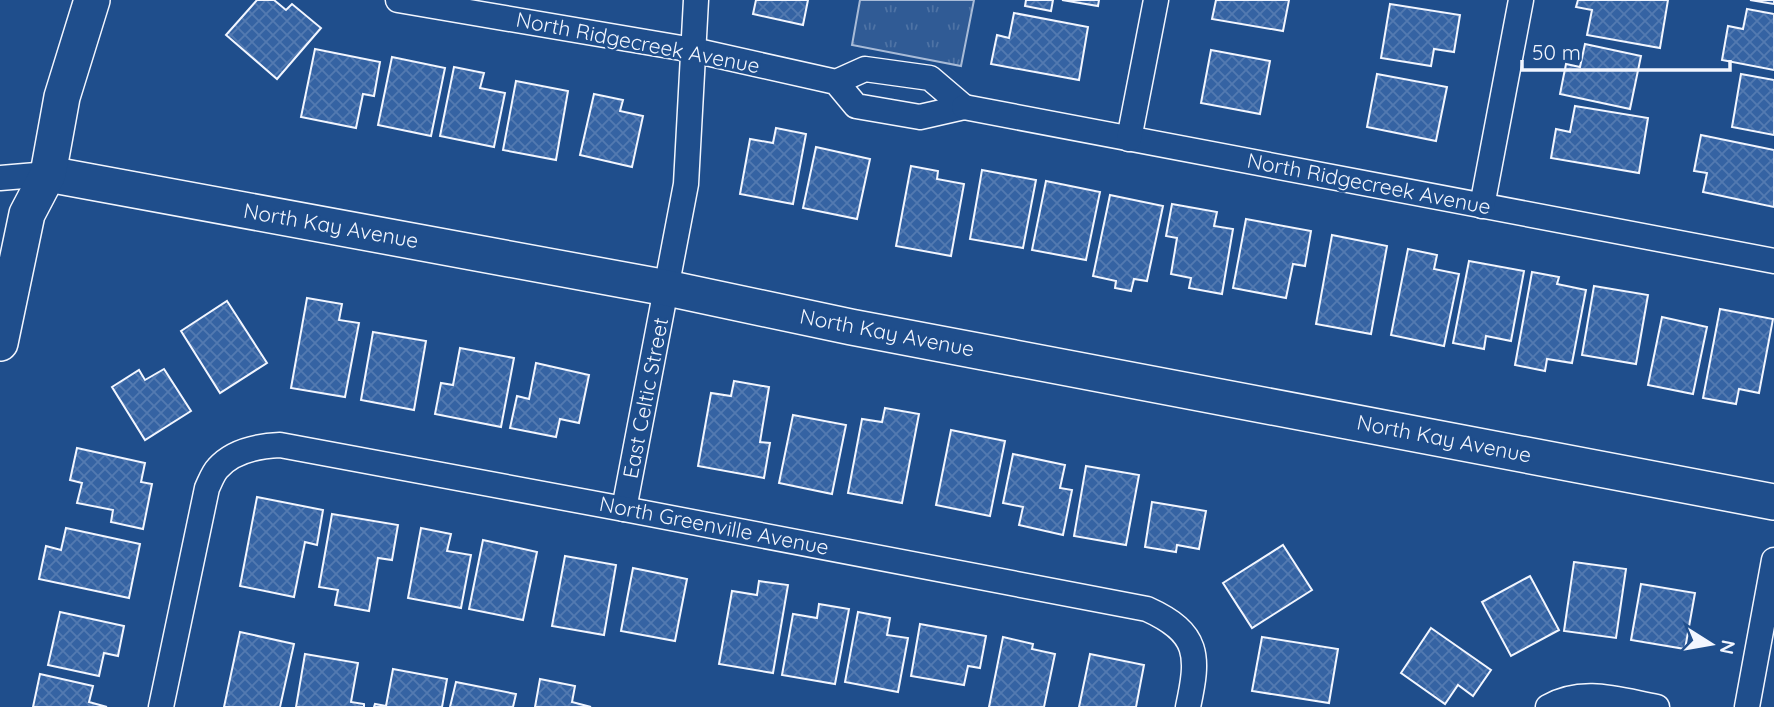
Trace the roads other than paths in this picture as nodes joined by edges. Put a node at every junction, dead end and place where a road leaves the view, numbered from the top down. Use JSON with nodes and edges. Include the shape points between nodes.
{"nodes":[{"id":1,"x":92,"y":0,"type":"edge"},
{"id":2,"x":398,"y":0,"type":"edge"},
{"id":3,"x":696,"y":0,"type":"edge"},
{"id":4,"x":1156,"y":0,"type":"edge"},
{"id":5,"x":1521,"y":0,"type":"edge"},
{"id":6,"x":693,"y":50,"type":"junction"},
{"id":7,"x":836,"y":82,"type":"junction"},
{"id":8,"x":964,"y":107,"type":"junction"},
{"id":9,"x":1129,"y":139,"type":"junction"},
{"id":10,"x":48,"y":174,"type":"junction"},
{"id":11,"x":0,"y":178,"type":"edge"},
{"id":12,"x":1482,"y":206,"type":"junction"},
{"id":13,"x":1774,"y":261,"type":"edge"},
{"id":14,"x":667,"y":288,"type":"junction"},
{"id":15,"x":0,"y":343,"type":"edge"},
{"id":16,"x":1774,"y":502,"type":"edge"},
{"id":17,"x":624,"y":509,"type":"junction"},
{"id":18,"x":1774,"y":560,"type":"edge"},
{"id":19,"x":162,"y":707,"type":"edge"},
{"id":20,"x":1188,"y":707,"type":"edge"},
{"id":21,"x":1548,"y":707,"type":"edge"},
{"id":22,"x":1657,"y":707,"type":"edge"},
{"id":23,"x":1746,"y":707,"type":"edge"}],
"edges":[{"from":1,"to":10,"type":"street","via":[[62,97]]},
{"from":2,"to":6,"type":"street","name":"North Ridgecreek Avenue"},
{"from":3,"to":6,"type":"street","name":"East Celtic Street"},
{"from":4,"to":9,"type":"street"},
{"from":5,"to":12,"type":"street"},
{"from":6,"to":7,"type":"street","name":"North Ridgecreek Avenue"},
{"from":6,"to":14,"type":"street","name":"East Celtic Street","via":[[686,184]]},
{"from":7,"to":8,"type":"street","name":"North Ridgecreek Avenue","via":[[856,106],[920,117]]},
{"from":7,"to":8,"type":"street","name":"North Ridgecreek Avenue","via":[[865,69],[930,78]]},
{"from":8,"to":9,"type":"street","name":"North Ridgecreek Avenue"},
{"from":9,"to":12,"type":"street","name":"North Ridgecreek Avenue"},
{"from":10,"to":11,"type":"street","name":"North Kay Avenue"},
{"from":10,"to":14,"type":"street","name":"North Kay Avenue"},
{"from":10,"to":15,"type":"street","via":[[27,214]]},
{"from":12,"to":13,"type":"street","name":"North Ridgecreek Avenue"},
{"from":14,"to":16,"type":"street","name":"North Kay Avenue"},
{"from":14,"to":17,"type":"street","name":"East Celtic Street"},
{"from":17,"to":19,"type":"street","name":"North Greenville Avenue","via":[[280,445],[257,446],[238,454],[218,468],[207,488]]},
{"from":17,"to":20,"type":"street","name":"North Greenville Avenue","via":[[1147,609],[1183,633],[1194,651]]},
{"from":18,"to":23,"type":"street"},
{"from":21,"to":22,"type":"street","via":[[1563,698],[1590,695]]}]}
